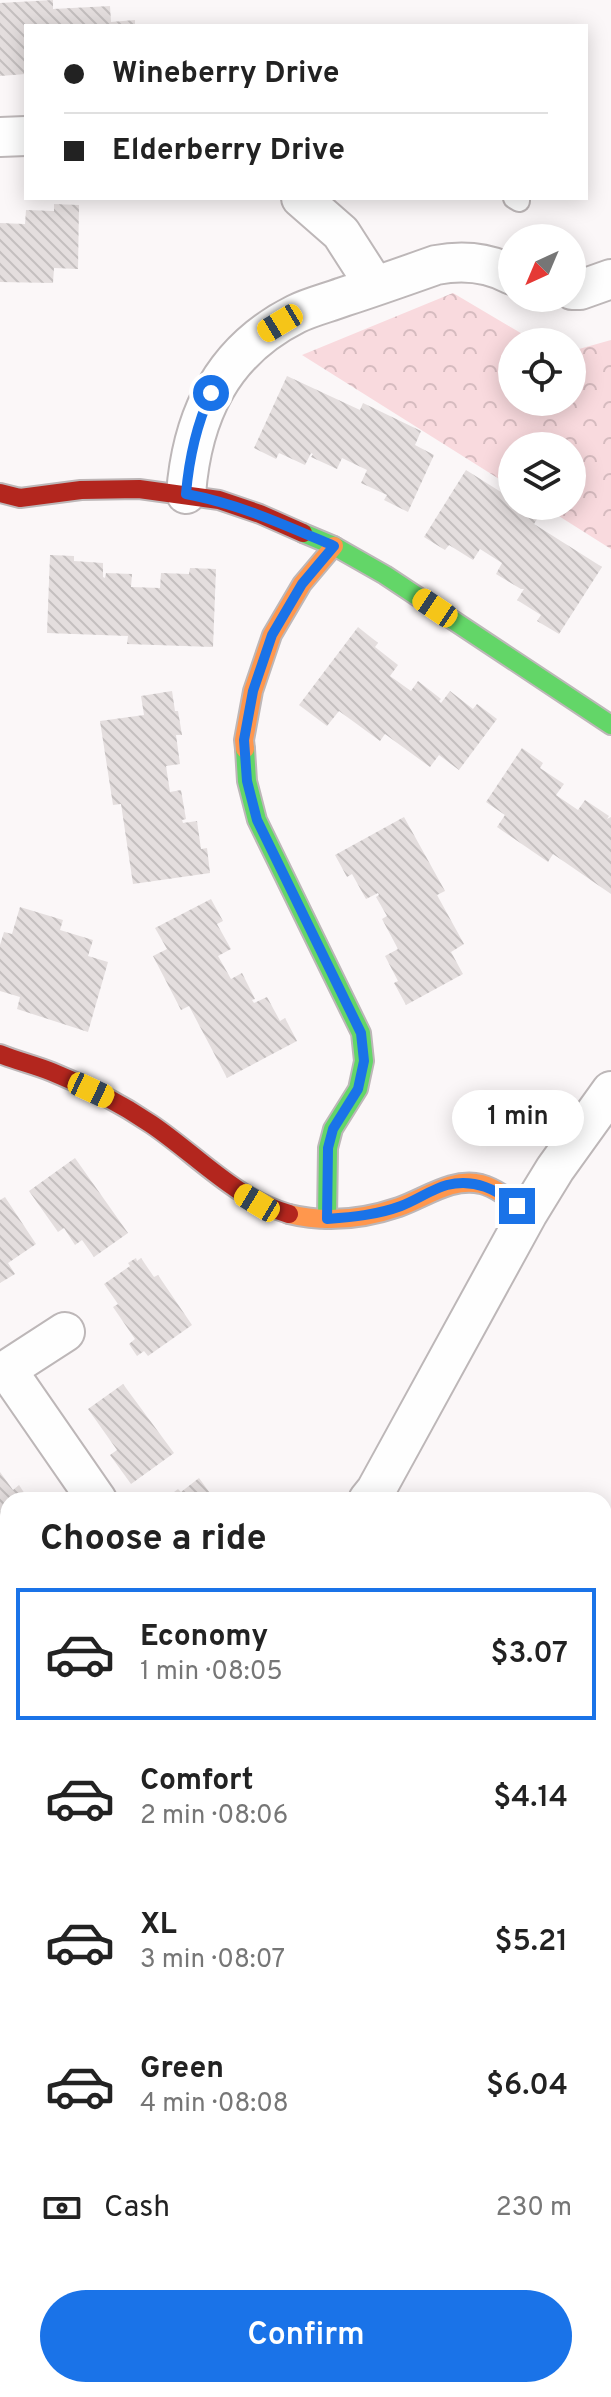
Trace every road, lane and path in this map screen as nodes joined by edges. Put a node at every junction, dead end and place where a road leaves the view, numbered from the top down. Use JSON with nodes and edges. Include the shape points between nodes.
{"nodes":[{"id":1,"x":24,"y":136,"type":"edge"},
{"id":2,"x":0,"y":137,"type":"edge"},
{"id":3,"x":303,"y":200,"type":"edge"},
{"id":4,"x":498,"y":270,"type":"edge"},
{"id":5,"x":611,"y":279,"type":"edge"},
{"id":6,"x":375,"y":286,"type":"junction"},
{"id":7,"x":586,"y":288,"type":"edge"},
{"id":8,"x":0,"y":493,"type":"edge"},
{"id":9,"x":186,"y":494,"type":"junction"},
{"id":10,"x":334,"y":546,"type":"junction"},
{"id":11,"x":611,"y":725,"type":"edge"},
{"id":12,"x":0,"y":1054,"type":"edge"},
{"id":13,"x":611,"y":1091,"type":"edge"},
{"id":14,"x":528,"y":1213,"type":"junction"},
{"id":15,"x":327,"y":1219,"type":"junction"},
{"id":16,"x":65,"y":1332,"type":"dead end"},
{"id":17,"x":4,"y":1372,"type":"edge"},
{"id":18,"x":91,"y":1492,"type":"edge"},
{"id":19,"x":382,"y":1492,"type":"edge"}],
"edges":[{"from":1,"to":2,"type":"street"},
{"from":3,"to":6,"type":"street","via":[[341,233]]},
{"from":4,"to":6,"type":"street","via":[[452,262]]},
{"from":5,"to":7,"type":"street"},
{"from":6,"to":9,"type":"street","via":[[297,313],[233,361],[198,423]]},
{"from":8,"to":9,"type":"street","via":[[20,498],[81,490]]},
{"from":9,"to":10,"type":"street","via":[[260,514]]},
{"from":10,"to":11,"type":"street"},
{"from":10,"to":15,"type":"street","via":[[302,584],[272,635],[244,740],[257,820],[361,1033],[364,1061],[358,1089],[333,1129],[328,1148]]},
{"from":12,"to":15,"type":"street","via":[[111,1099],[257,1203]]},
{"from":13,"to":14,"type":"street"},
{"from":14,"to":15,"type":"street","via":[[499,1191],[476,1183],[447,1185],[367,1216]]},
{"from":14,"to":19,"type":"street"},
{"from":16,"to":17,"type":"street"},
{"from":17,"to":18,"type":"street"}]}
